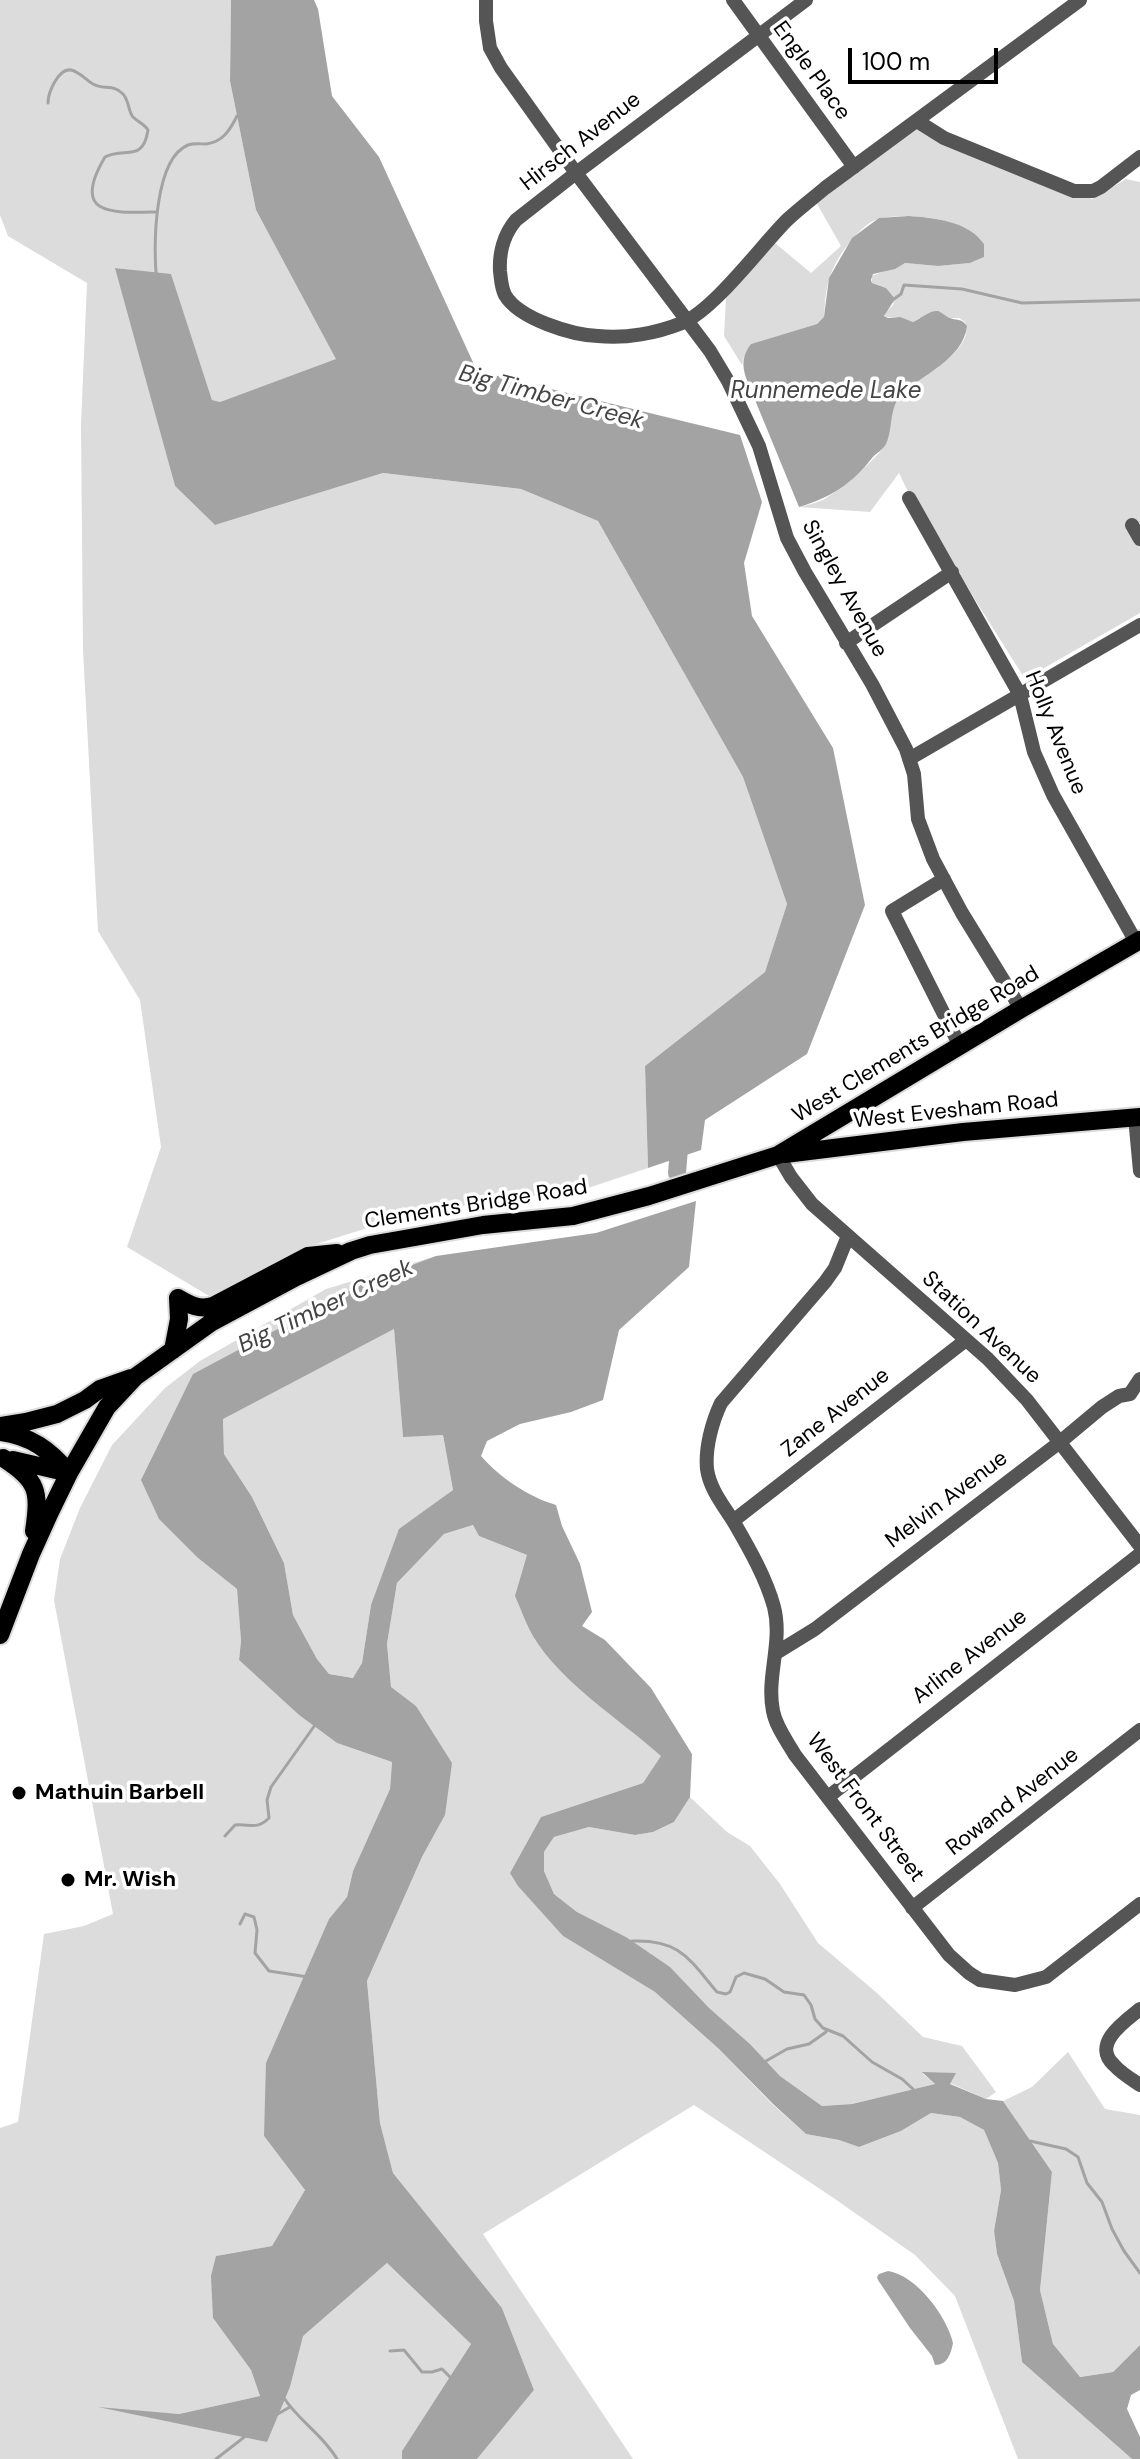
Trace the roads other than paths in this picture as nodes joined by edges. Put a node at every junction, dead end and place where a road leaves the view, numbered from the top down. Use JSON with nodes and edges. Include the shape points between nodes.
{"nodes":[{"id":1,"x":486,"y":0,"type":"edge"},
{"id":2,"x":733,"y":0,"type":"edge"},
{"id":3,"x":806,"y":0,"type":"edge"},
{"id":4,"x":1080,"y":0,"type":"edge"},
{"id":5,"x":758,"y":35,"type":"junction"},
{"id":6,"x":917,"y":121,"type":"junction"},
{"id":7,"x":1140,"y":157,"type":"edge"},
{"id":8,"x":854,"y":167,"type":"junction"},
{"id":9,"x":576,"y":173,"type":"junction"},
{"id":10,"x":686,"y":321,"type":"junction"},
{"id":11,"x":909,"y":498,"type":"dead end"},
{"id":12,"x":1132,"y":525,"type":"dead end"},
{"id":13,"x":1140,"y":539,"type":"edge"},
{"id":14,"x":952,"y":572,"type":"junction"},
{"id":15,"x":1140,"y":625,"type":"edge"},
{"id":16,"x":846,"y":643,"type":"junction"},
{"id":17,"x":1020,"y":695,"type":"junction"},
{"id":18,"x":909,"y":759,"type":"junction"},
{"id":19,"x":944,"y":879,"type":"junction"},
{"id":20,"x":1138,"y":941,"type":"edge"},
{"id":21,"x":1021,"y":1009,"type":"junction"},
{"id":22,"x":960,"y":1046,"type":"junction"},
{"id":23,"x":1138,"y":1117,"type":"edge"},
{"id":24,"x":839,"y":1119,"type":"junction"},
{"id":25,"x":860,"y":1145,"type":"junction"},
{"id":26,"x":778,"y":1155,"type":"junction"},
{"id":27,"x":1140,"y":1171,"type":"edge"},
{"id":28,"x":710,"y":1175,"type":"joint"},
{"id":29,"x":848,"y":1236,"type":"junction"},
{"id":30,"x":351,"y":1251,"type":"junction"},
{"id":31,"x":966,"y":1340,"type":"junction"},
{"id":32,"x":173,"y":1350,"type":"junction"},
{"id":33,"x":135,"y":1377,"type":"junction"},
{"id":34,"x":1140,"y":1379,"type":"edge"},
{"id":35,"x":1135,"y":1392,"type":"edge"},
{"id":36,"x":0,"y":1429,"type":"edge"},
{"id":37,"x":1060,"y":1442,"type":"junction"},
{"id":38,"x":2,"y":1458,"type":"edge"},
{"id":39,"x":69,"y":1473,"type":"junction"},
{"id":40,"x":733,"y":1521,"type":"junction"},
{"id":41,"x":1140,"y":1546,"type":"edge"},
{"id":42,"x":31,"y":1554,"type":"junction"},
{"id":43,"x":1140,"y":1554,"type":"edge"},
{"id":44,"x":0,"y":1635,"type":"edge"},
{"id":45,"x":776,"y":1653,"type":"junction"},
{"id":46,"x":1140,"y":1730,"type":"edge"},
{"id":47,"x":828,"y":1797,"type":"junction"},
{"id":48,"x":1140,"y":1904,"type":"edge"},
{"id":49,"x":912,"y":1908,"type":"junction"},
{"id":50,"x":1140,"y":2009,"type":"edge"},
{"id":51,"x":1140,"y":2085,"type":"edge"}],
"edges":[{"from":1,"to":9,"type":"street","name":"Singley Avenue","via":[[490,48]]},
{"from":2,"to":5,"type":"street","name":"Engle Place"},
{"from":3,"to":5,"type":"street","name":"Hirsch Avenue"},
{"from":4,"to":6,"type":"street"},
{"from":5,"to":8,"type":"street","name":"Engle Place"},
{"from":5,"to":9,"type":"street","name":"Hirsch Avenue"},
{"from":6,"to":7,"type":"street","via":[[944,138],[1074,191],[1093,191]]},
{"from":6,"to":8,"type":"street"},
{"from":8,"to":10,"type":"street","via":[[790,218],[706,307]]},
{"from":9,"to":10,"type":"street","name":"Singley Avenue"},
{"from":9,"to":10,"type":"street","name":"Hirsch Avenue","via":[[509,229],[500,255],[504,294],[547,325],[599,337],[662,330]]},
{"from":10,"to":16,"type":"street","name":"Singley Avenue","via":[[728,381],[759,446],[787,538]]},
{"from":11,"to":14,"type":"street","name":"Holly Avenue"},
{"from":12,"to":13,"type":"street"},
{"from":14,"to":16,"type":"street"},
{"from":14,"to":17,"type":"street","name":"Holly Avenue"},
{"from":15,"to":17,"type":"street"},
{"from":16,"to":18,"type":"street","name":"Singley Avenue"},
{"from":17,"to":18,"type":"street"},
{"from":17,"to":20,"type":"street","name":"Holly Avenue","via":[[1034,752],[1053,795]]},
{"from":18,"to":19,"type":"street","name":"Singley Avenue","via":[[918,819]]},
{"from":19,"to":21,"type":"street","name":"Singley Avenue"},
{"from":19,"to":22,"type":"street","via":[[892,911]]},
{"from":20,"to":21,"type":"main road","name":"West Clements Bridge Road"},
{"from":21,"to":22,"type":"main road","name":"West Clements Bridge Road"},
{"from":22,"to":24,"type":"main road","name":"West Clements Bridge Road"},
{"from":23,"to":25,"type":"main road","name":"West Evesham Road"},
{"from":23,"to":27,"type":"street"},
{"from":24,"to":25,"type":"main road","via":[[839,1136]]},
{"from":24,"to":26,"type":"main road","name":"West Clements Bridge Road"},
{"from":25,"to":26,"type":"main road","name":"West Evesham Road"},
{"from":26,"to":28,"type":"main road","name":"West Clements Bridge Road"},
{"from":26,"to":29,"type":"street","name":"Station Avenue","via":[[812,1204]]},
{"from":28,"to":30,"type":"main road","name":"Clements Bridge Road","via":[[573,1216],[483,1225]]},
{"from":29,"to":31,"type":"street","name":"Station Avenue"},
{"from":29,"to":40,"type":"street","name":"West Front Street","via":[[825,1282],[721,1403],[707,1470]]},
{"from":30,"to":32,"type":"main road","name":"Clements Bridge Road","via":[[212,1322]]},
{"from":30,"to":32,"type":"main road","via":[[308,1256],[204,1309],[178,1298]]},
{"from":31,"to":37,"type":"street","name":"Station Avenue","via":[[1027,1400]]},
{"from":31,"to":40,"type":"street","name":"Zane Avenue"},
{"from":32,"to":33,"type":"main road","name":"Clements Bridge Road"},
{"from":33,"to":36,"type":"main road","name":"Clements Bridge Road","via":[[100,1389],[57,1414]]},
{"from":33,"to":39,"type":"main road","name":"Clements Bridge Road","via":[[107,1407]]},
{"from":34,"to":35,"type":"street","name":"Melvin Avenue"},
{"from":35,"to":37,"type":"street","name":"Melvin Avenue","via":[[1102,1407]]},
{"from":36,"to":39,"type":"main road","name":"Clements Bridge Road","via":[[52,1452]]},
{"from":37,"to":41,"type":"street","name":"Station Avenue"},
{"from":37,"to":45,"type":"street","name":"Melvin Avenue"},
{"from":38,"to":39,"type":"main road"},
{"from":38,"to":42,"type":"main road","via":[[33,1481],[39,1501]]},
{"from":39,"to":42,"type":"main road"},
{"from":40,"to":45,"type":"street","name":"West Front Street","via":[[774,1608]]},
{"from":42,"to":44,"type":"main road"},
{"from":43,"to":47,"type":"street","name":"Arline Avenue"},
{"from":45,"to":47,"type":"street","name":"West Front Street","via":[[773,1712],[788,1743]]},
{"from":46,"to":49,"type":"street","name":"Rowand Avenue"},
{"from":47,"to":49,"type":"street","name":"West Front Street"},
{"from":48,"to":49,"type":"street","name":"West Front Street","via":[[1046,1977],[1010,1985],[969,1973]]},
{"from":50,"to":51,"type":"street","via":[[1115,2028],[1108,2042],[1112,2064]]}]}
